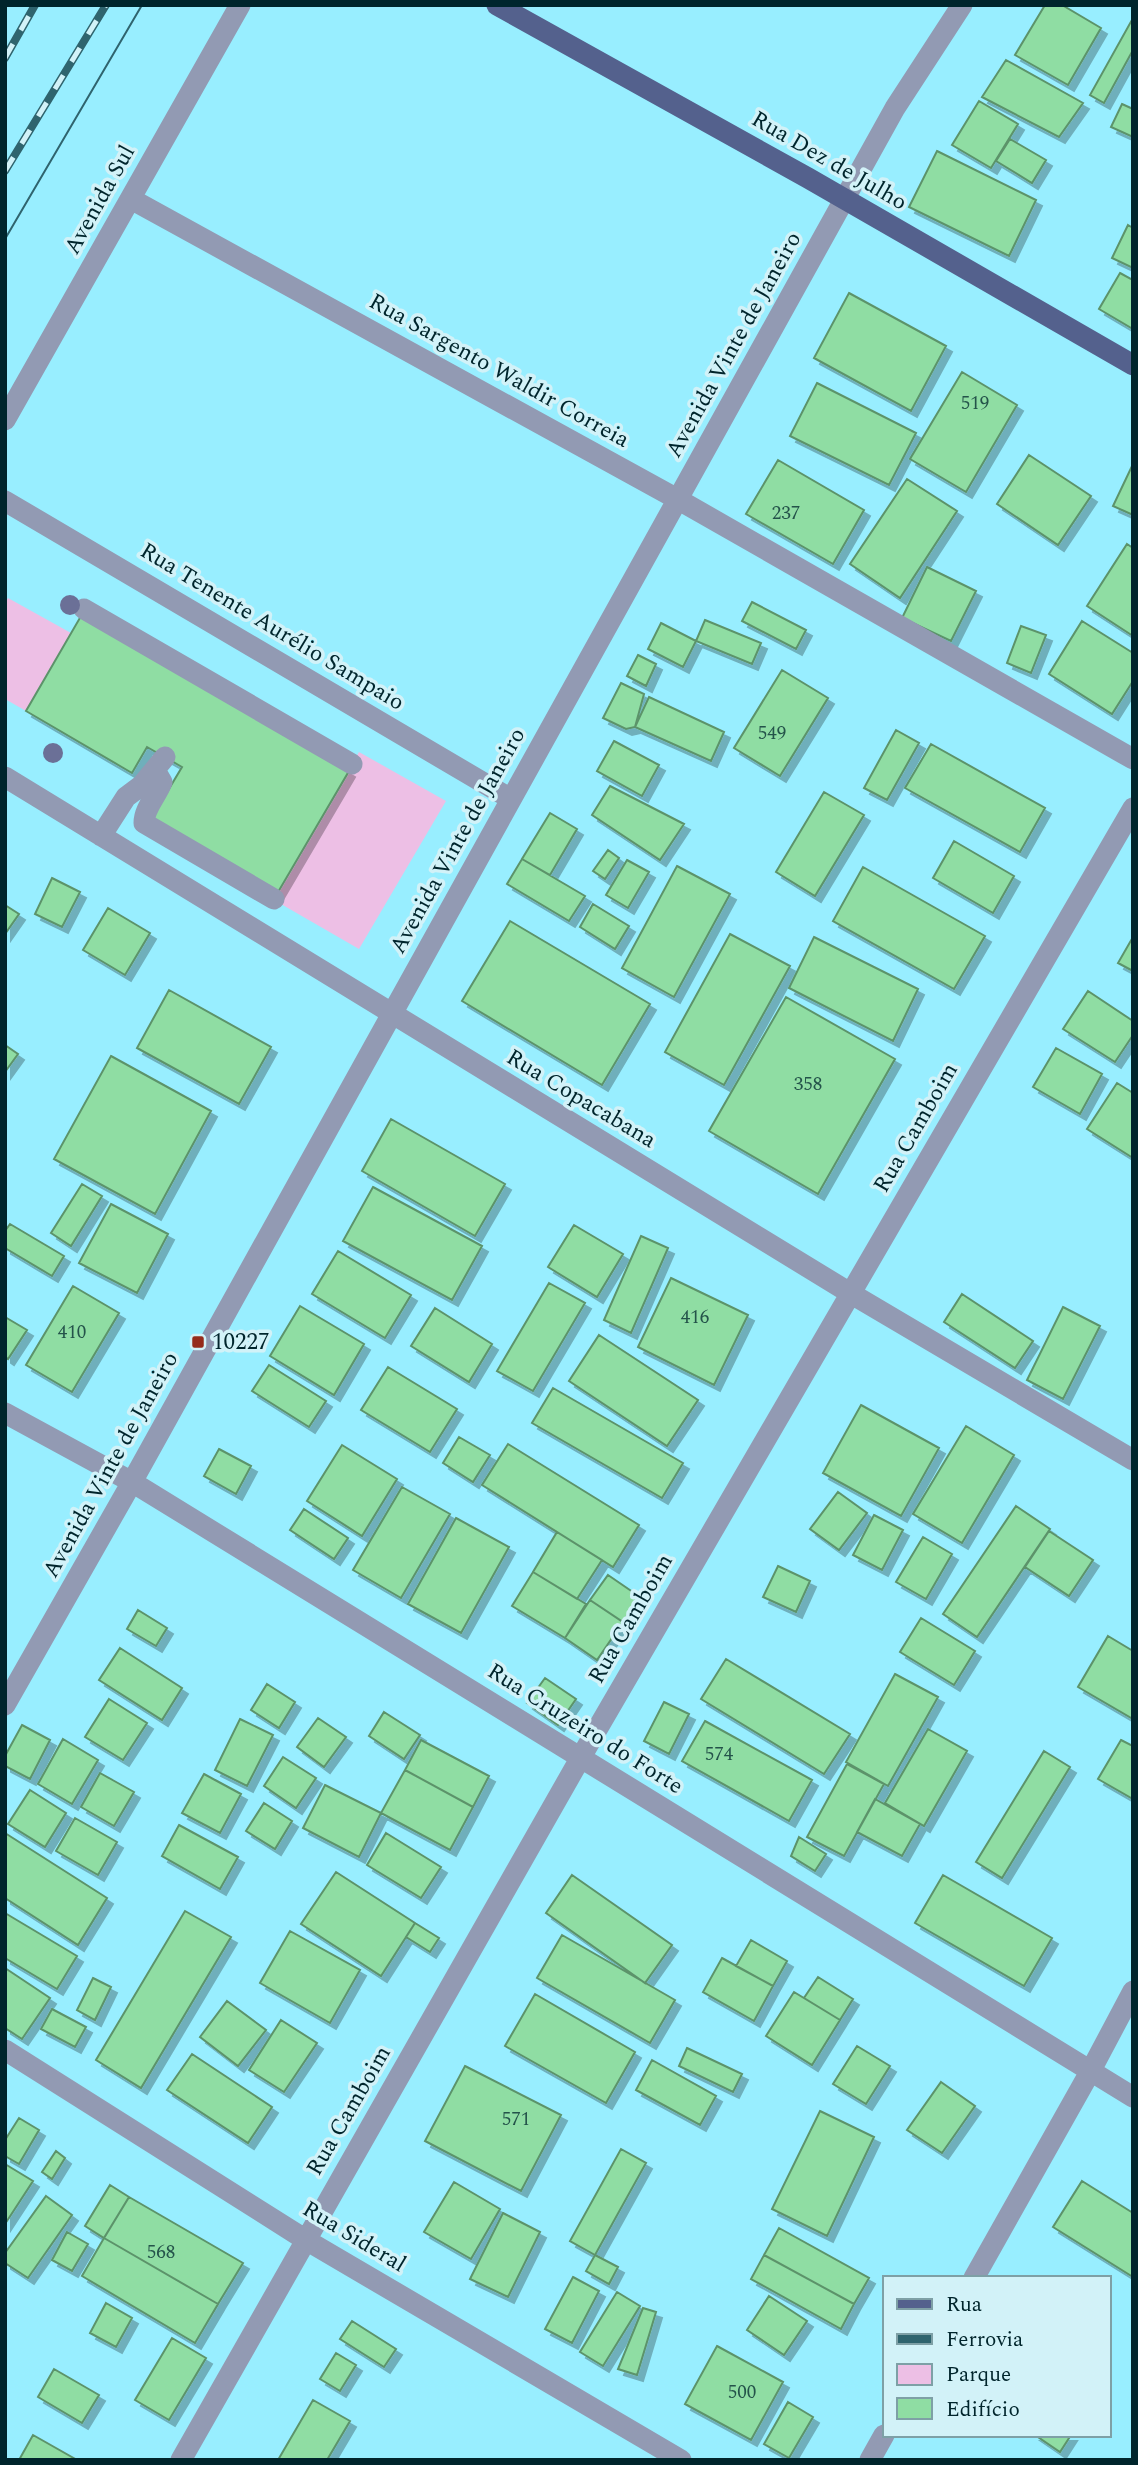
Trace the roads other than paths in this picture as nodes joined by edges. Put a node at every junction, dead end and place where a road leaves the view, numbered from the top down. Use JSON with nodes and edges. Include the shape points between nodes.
{"nodes":[{"id":1,"x":240,"y":5,"type":"edge"},
{"id":2,"x":497,"y":5,"type":"edge"},
{"id":3,"x":962,"y":5,"type":"edge"},
{"id":4,"x":131,"y":199,"type":"junction"},
{"id":5,"x":845,"y":200,"type":"junction"},
{"id":6,"x":1133,"y":365,"type":"edge"},
{"id":7,"x":5,"y":420,"type":"edge"},
{"id":8,"x":679,"y":499,"type":"junction"},
{"id":9,"x":5,"y":501,"type":"edge"},
{"id":10,"x":85,"y":608,"type":"dead end"},
{"id":11,"x":1133,"y":759,"type":"edge"},
{"id":12,"x":352,"y":764,"type":"dead end"},
{"id":13,"x":5,"y":777,"type":"edge"},
{"id":14,"x":512,"y":799,"type":"junction"},
{"id":15,"x":1133,"y":808,"type":"edge"},
{"id":16,"x":101,"y":835,"type":"junction"},
{"id":17,"x":274,"y":899,"type":"dead end"},
{"id":18,"x":392,"y":1014,"type":"junction"},
{"id":19,"x":850,"y":1293,"type":"junction"},
{"id":20,"x":5,"y":1413,"type":"edge"},
{"id":21,"x":1133,"y":1460,"type":"edge"},
{"id":22,"x":132,"y":1482,"type":"junction"},
{"id":23,"x":5,"y":1705,"type":"edge"},
{"id":24,"x":582,"y":1757,"type":"junction"},
{"id":25,"x":1133,"y":1991,"type":"edge"},
{"id":26,"x":5,"y":2050,"type":"edge"},
{"id":27,"x":1090,"y":2073,"type":"junction"},
{"id":28,"x":1133,"y":2097,"type":"edge"},
{"id":29,"x":306,"y":2240,"type":"junction"},
{"id":30,"x":975,"y":2276,"type":"edge"},
{"id":31,"x":883,"y":2437,"type":"edge"},
{"id":32,"x":181,"y":2460,"type":"edge"},
{"id":33,"x":681,"y":2460,"type":"edge"},
{"id":34,"x":870,"y":2460,"type":"edge"}],
"edges":[{"from":1,"to":4,"type":"street","name":"Avenida Sul"},
{"from":2,"to":5,"type":"main road","name":"Rua Dez de Julho"},
{"from":3,"to":5,"type":"street","name":"Avenida Vinte de Janeiro","via":[[895,108]]},
{"from":4,"to":7,"type":"street","name":"Avenida Sul"},
{"from":4,"to":8,"type":"street","name":"Rua Sargento Waldir Correia"},
{"from":5,"to":6,"type":"main road","name":"Rua Dez de Julho"},
{"from":5,"to":8,"type":"street","name":"Avenida Vinte de Janeiro"},
{"from":8,"to":11,"type":"street","name":"Rua Sargento Waldir Correia"},
{"from":8,"to":14,"type":"street","name":"Avenida Vinte de Janeiro"},
{"from":9,"to":14,"type":"street","name":"Rua Tenente Aurélio Sampaio"},
{"from":10,"to":12,"type":"street"},
{"from":13,"to":16,"type":"street","name":"Rua Copacabana"},
{"from":14,"to":18,"type":"street","name":"Avenida Vinte de Janeiro"},
{"from":15,"to":19,"type":"street","name":"Rua Camboim"},
{"from":16,"to":17,"type":"street","via":[[126,797],[160,764],[162,782],[144,814],[144,823]]},
{"from":16,"to":18,"type":"street","name":"Rua Copacabana"},
{"from":18,"to":19,"type":"street","name":"Rua Copacabana"},
{"from":18,"to":22,"type":"street","name":"Avenida Vinte de Janeiro"},
{"from":19,"to":21,"type":"street","name":"Rua Copacabana"},
{"from":19,"to":24,"type":"street","name":"Rua Camboim"},
{"from":20,"to":22,"type":"street","name":"Rua Cruzeiro do Forte"},
{"from":22,"to":23,"type":"street","name":"Avenida Vinte de Janeiro"},
{"from":22,"to":24,"type":"street","name":"Rua Cruzeiro do Forte"},
{"from":24,"to":27,"type":"street","name":"Rua Cruzeiro do Forte"},
{"from":24,"to":29,"type":"street","name":"Rua Camboim"},
{"from":25,"to":27,"type":"street"},
{"from":26,"to":29,"type":"street","name":"Rua Sideral"},
{"from":27,"to":28,"type":"street","name":"Rua Cruzeiro do Forte"},
{"from":27,"to":30,"type":"street"},
{"from":29,"to":32,"type":"street","name":"Rua Camboim"},
{"from":29,"to":33,"type":"street","name":"Rua Sideral"},
{"from":31,"to":34,"type":"street"}]}
